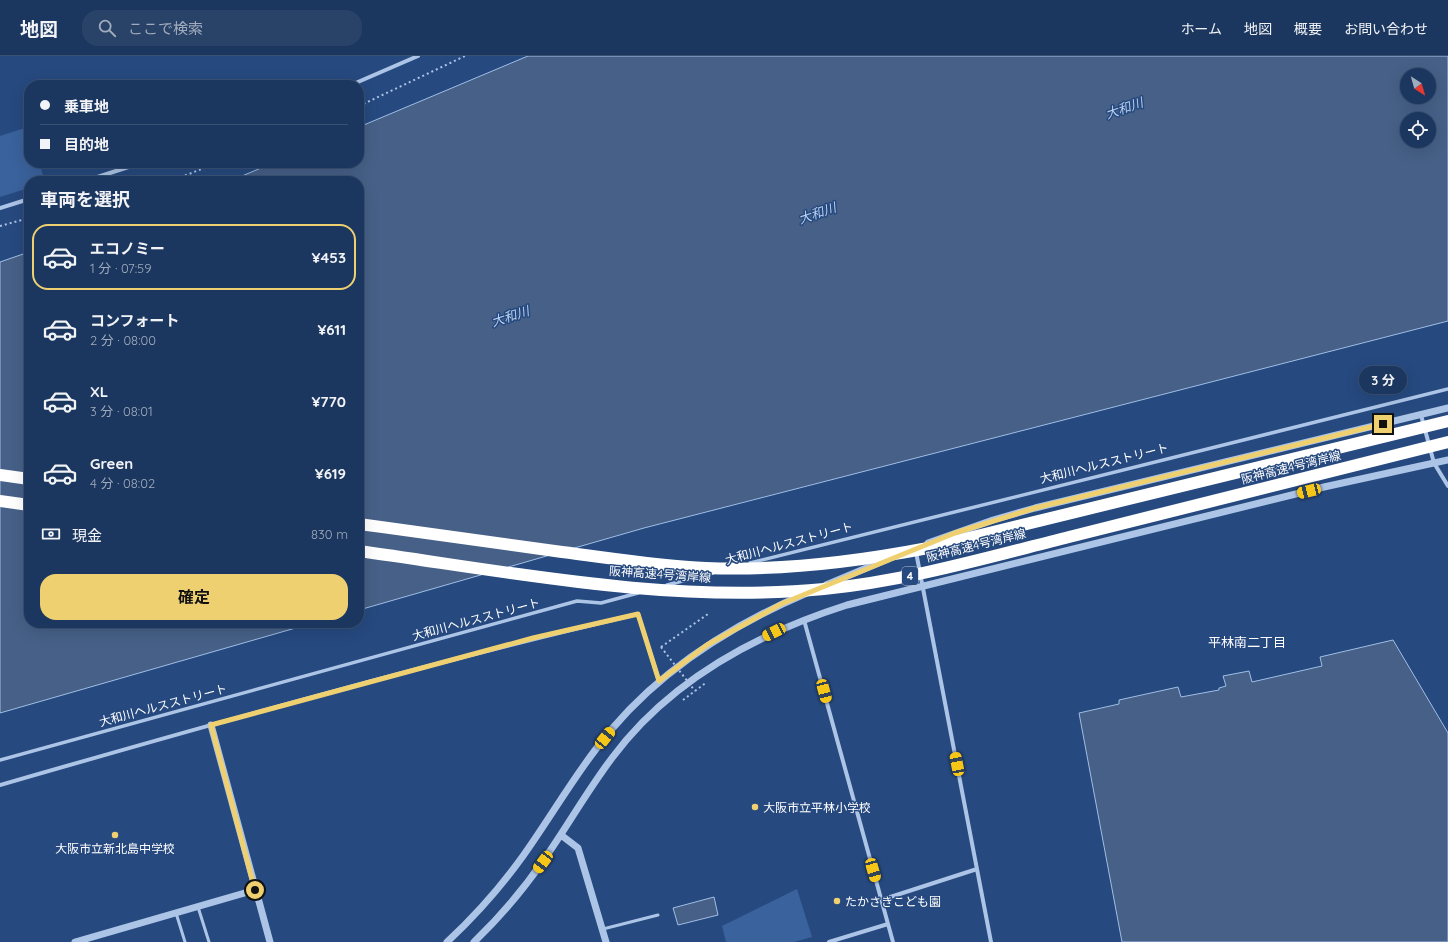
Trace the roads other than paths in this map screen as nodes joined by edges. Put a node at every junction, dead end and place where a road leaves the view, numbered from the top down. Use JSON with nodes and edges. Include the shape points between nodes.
{"nodes":[{"id":1,"x":418,"y":56,"type":"edge"},
{"id":2,"x":363,"y":80,"type":"edge"},
{"id":3,"x":125,"y":168,"type":"edge"},
{"id":4,"x":101,"y":176,"type":"edge"},
{"id":5,"x":24,"y":201,"type":"edge"},
{"id":6,"x":0,"y":208,"type":"edge"},
{"id":7,"x":1448,"y":389,"type":"edge"},
{"id":8,"x":1448,"y":408,"type":"edge"},
{"id":9,"x":1421,"y":415,"type":"junction"},
{"id":10,"x":1448,"y":421,"type":"edge"},
{"id":11,"x":1448,"y":442,"type":"edge"},
{"id":12,"x":1448,"y":460,"type":"edge"},
{"id":13,"x":1434,"y":463,"type":"junction"},
{"id":14,"x":0,"y":475,"type":"edge"},
{"id":15,"x":24,"y":478,"type":"edge"},
{"id":16,"x":1448,"y":486,"type":"edge"},
{"id":17,"x":0,"y":501,"type":"edge"},
{"id":18,"x":24,"y":504,"type":"edge"},
{"id":19,"x":364,"y":525,"type":"edge"},
{"id":20,"x":915,"y":548,"type":"junction"},
{"id":21,"x":364,"y":552,"type":"edge"},
{"id":22,"x":923,"y":586,"type":"junction"},
{"id":23,"x":804,"y":620,"type":"junction"},
{"id":24,"x":659,"y":681,"type":"junction"},
{"id":25,"x":211,"y":725,"type":"junction"},
{"id":26,"x":0,"y":760,"type":"edge"},
{"id":27,"x":0,"y":785,"type":"edge"},
{"id":28,"x":561,"y":835,"type":"junction"},
{"id":29,"x":977,"y":869,"type":"junction"},
{"id":30,"x":255,"y":890,"type":"junction"},
{"id":31,"x":881,"y":900,"type":"junction"},
{"id":32,"x":198,"y":907,"type":"junction"},
{"id":33,"x":176,"y":913,"type":"junction"},
{"id":34,"x":658,"y":915,"type":"dead end"},
{"id":35,"x":888,"y":924,"type":"junction"},
{"id":36,"x":602,"y":930,"type":"junction"},
{"id":37,"x":75,"y":942,"type":"edge"},
{"id":38,"x":185,"y":942,"type":"edge"},
{"id":39,"x":209,"y":942,"type":"edge"},
{"id":40,"x":270,"y":942,"type":"edge"},
{"id":41,"x":447,"y":942,"type":"edge"},
{"id":42,"x":474,"y":942,"type":"edge"},
{"id":43,"x":606,"y":942,"type":"edge"},
{"id":44,"x":829,"y":942,"type":"edge"},
{"id":45,"x":893,"y":942,"type":"edge"},
{"id":46,"x":991,"y":942,"type":"edge"}],
"edges":[{"from":1,"to":2,"type":"street"},
{"from":3,"to":4,"type":"street"},
{"from":5,"to":6,"type":"street"},
{"from":7,"to":26,"type":"street","name":"大和川ヘルスストリート","via":[[843,539],[601,603],[577,601]]},
{"from":8,"to":9,"type":"street"},
{"from":9,"to":13,"type":"street"},
{"from":9,"to":20,"type":"street","via":[[1035,508]]},
{"from":10,"to":19,"type":"highway","name":"阪神高速4号湾岸線","number":"4","bridge":true,"via":[[928,548],[834,564],[706,568],[642,563]]},
{"from":11,"to":21,"type":"highway","name":"阪神高速4号湾岸線","number":"4","bridge":true,"via":[[941,568],[878,582],[825,589],[752,593],[609,585]]},
{"from":12,"to":13,"type":"street"},
{"from":13,"to":16,"type":"street"},
{"from":13,"to":22,"type":"street","via":[[1324,487]]},
{"from":14,"to":15,"type":"highway"},
{"from":17,"to":18,"type":"highway"},
{"from":20,"to":22,"type":"street"},
{"from":20,"to":24,"type":"street","via":[[781,604],[733,629]]},
{"from":22,"to":23,"type":"street","via":[[847,605]]},
{"from":22,"to":29,"type":"street"},
{"from":23,"to":28,"type":"street","via":[[744,647],[712,665],[657,708],[613,757]]},
{"from":23,"to":31,"type":"street"},
{"from":24,"to":25,"type":"street","via":[[638,614],[533,638]]},
{"from":24,"to":41,"type":"street","via":[[634,704],[596,748],[508,876]]},
{"from":25,"to":27,"type":"street"},
{"from":25,"to":30,"type":"street"},
{"from":28,"to":36,"type":"street","via":[[578,848]]},
{"from":28,"to":42,"type":"street","via":[[520,892]]},
{"from":29,"to":31,"type":"street"},
{"from":29,"to":46,"type":"street"},
{"from":30,"to":32,"type":"street"},
{"from":30,"to":40,"type":"street"},
{"from":31,"to":35,"type":"street"},
{"from":32,"to":33,"type":"street"},
{"from":32,"to":39,"type":"lane"},
{"from":33,"to":37,"type":"street"},
{"from":33,"to":38,"type":"lane"},
{"from":34,"to":36,"type":"lane"},
{"from":35,"to":44,"type":"street"},
{"from":35,"to":45,"type":"street"},
{"from":36,"to":43,"type":"street"}]}
